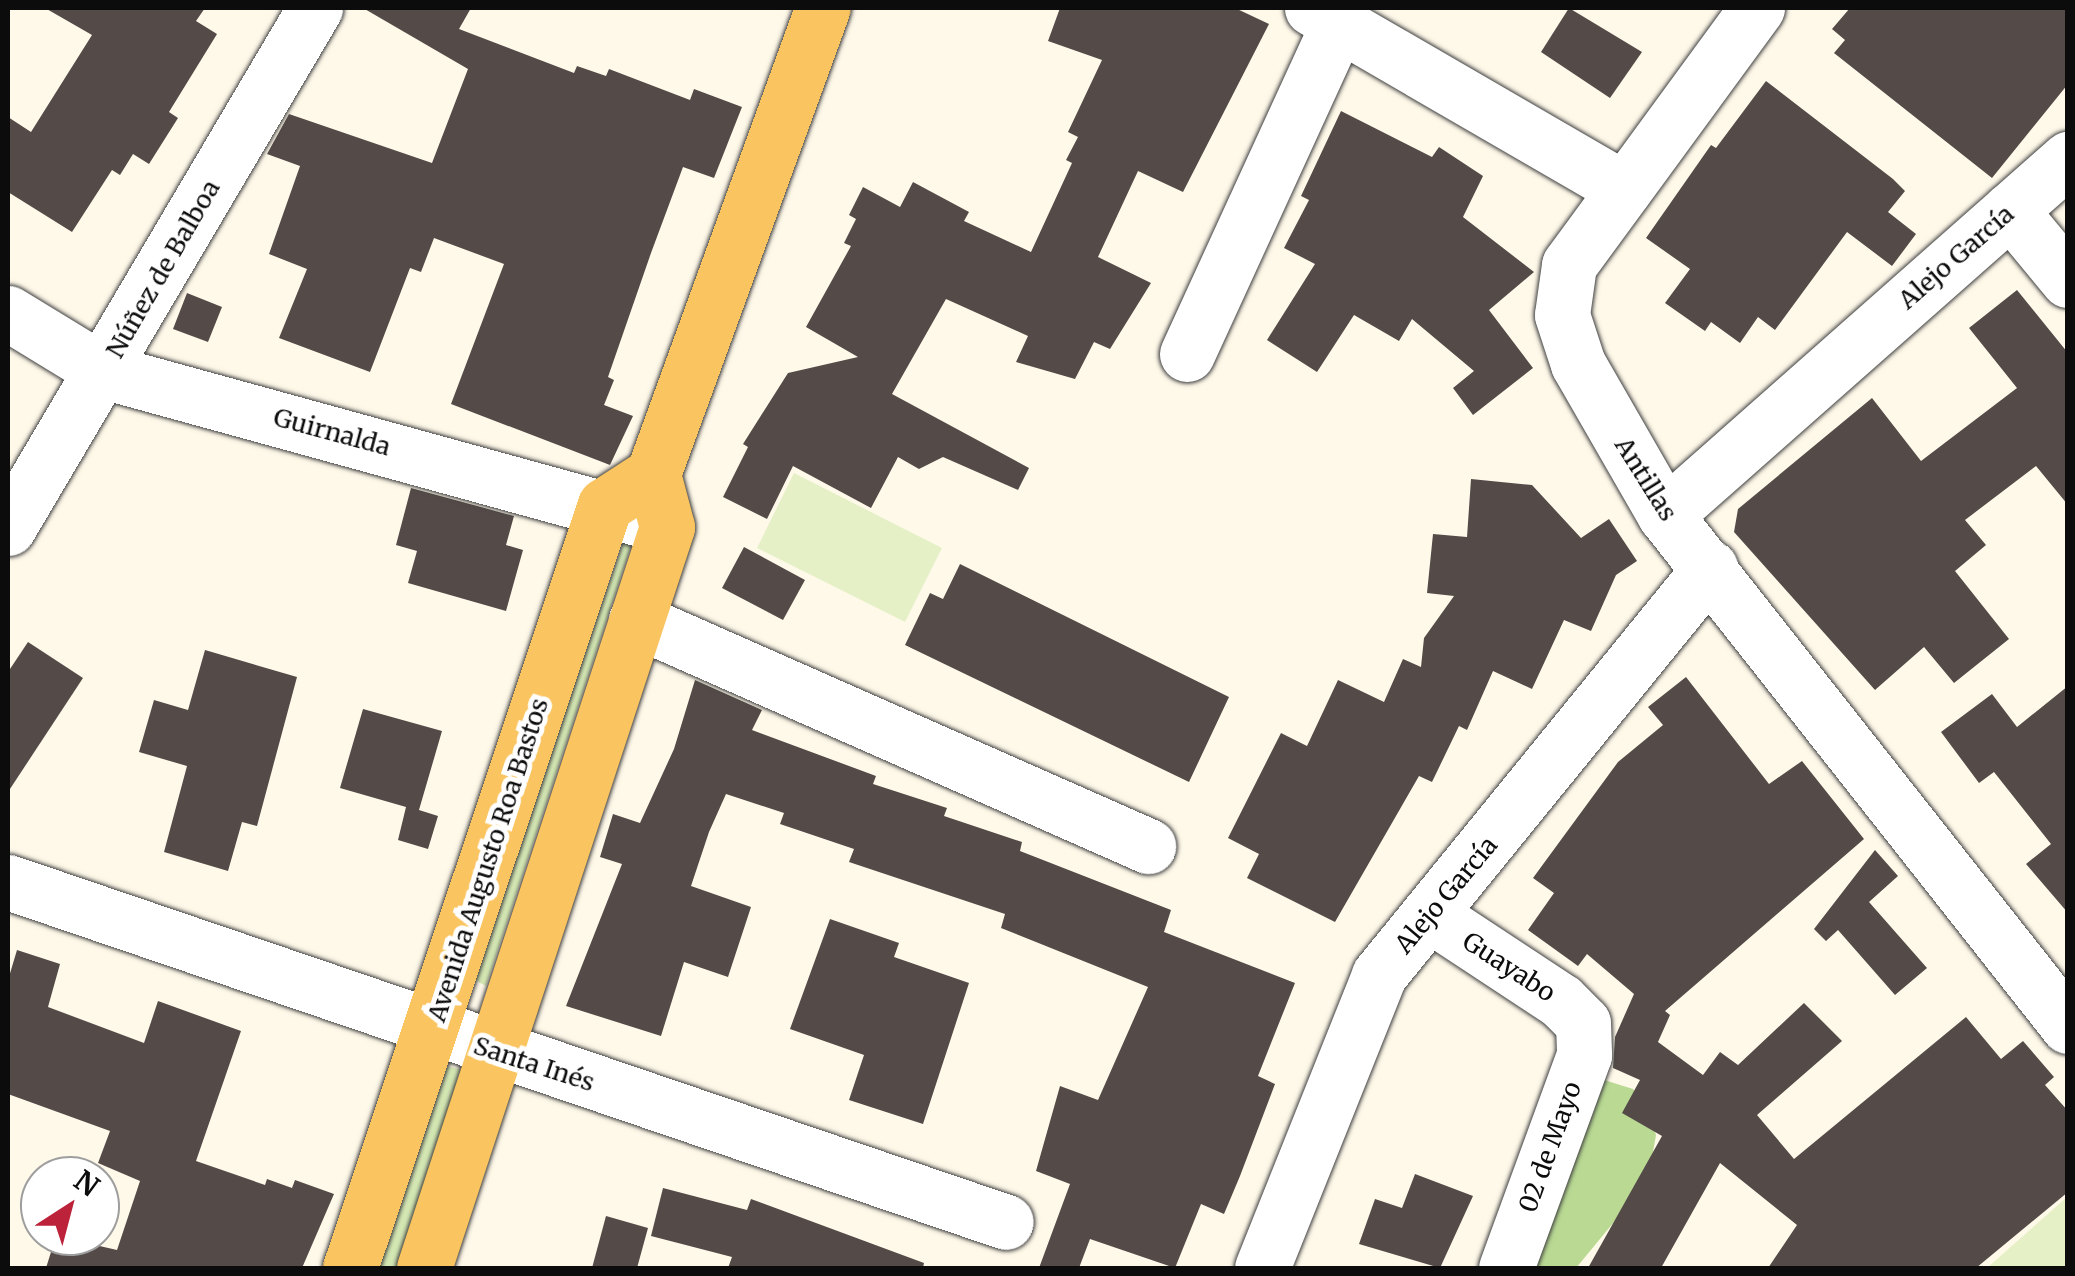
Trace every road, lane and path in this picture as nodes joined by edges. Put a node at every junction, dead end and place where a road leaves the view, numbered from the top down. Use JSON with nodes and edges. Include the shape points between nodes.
{"nodes":[{"id":1,"x":316,"y":8,"type":"edge"},
{"id":2,"x":823,"y":8,"type":"edge"},
{"id":3,"x":1757,"y":8,"type":"edge"},
{"id":4,"x":1326,"y":15,"type":"edge"},
{"id":5,"x":2068,"y":159,"type":"edge"},
{"id":6,"x":1624,"y":189,"type":"junction"},
{"id":7,"x":2010,"y":210,"type":"junction"},
{"id":8,"x":2068,"y":280,"type":"edge"},
{"id":9,"x":8,"y":313,"type":"edge"},
{"id":10,"x":1187,"y":354,"type":"dead end"},
{"id":11,"x":103,"y":370,"type":"junction"},
{"id":12,"x":653,"y":474,"type":"junction"},
{"id":13,"x":605,"y":505,"type":"junction"},
{"id":14,"x":1665,"y":515,"type":"junction"},
{"id":15,"x":8,"y":528,"type":"edge"},
{"id":16,"x":667,"y":528,"type":"junction"},
{"id":17,"x":1710,"y":568,"type":"junction"},
{"id":18,"x":636,"y":620,"type":"junction"},
{"id":19,"x":1148,"y":846,"type":"dead end"},
{"id":20,"x":8,"y":882,"type":"edge"},
{"id":21,"x":1432,"y":916,"type":"junction"},
{"id":22,"x":1582,"y":1023,"type":"joint"},
{"id":23,"x":2068,"y":1026,"type":"edge"},
{"id":24,"x":432,"y":1030,"type":"junction"},
{"id":25,"x":496,"y":1050,"type":"junction"},
{"id":26,"x":1006,"y":1222,"type":"dead end"},
{"id":27,"x":350,"y":1268,"type":"edge"},
{"id":28,"x":424,"y":1268,"type":"edge"},
{"id":29,"x":1262,"y":1268,"type":"edge"},
{"id":30,"x":1506,"y":1268,"type":"edge"}],
"edges":[{"from":1,"to":11,"type":"street","name":"Núñez de Balboa"},
{"from":2,"to":12,"type":"main road"},
{"from":3,"to":6,"type":"street","name":"Antillas"},
{"from":4,"to":6,"type":"street"},
{"from":4,"to":10,"type":"street"},
{"from":5,"to":7,"type":"street","name":"Alejo García"},
{"from":6,"to":14,"type":"street","name":"Antillas","via":[[1569,265],[1562,315],[1578,364]]},
{"from":7,"to":8,"type":"street"},
{"from":7,"to":14,"type":"street","name":"Alejo García"},
{"from":9,"to":11,"type":"street","name":"Guirnalda"},
{"from":11,"to":13,"type":"street","name":"Guirnalda"},
{"from":11,"to":15,"type":"street","name":"Núñez de Balboa"},
{"from":12,"to":13,"type":"main road"},
{"from":12,"to":16,"type":"main road"},
{"from":13,"to":16,"type":"street","name":"Guirnalda"},
{"from":13,"to":24,"type":"main road","name":"Avenida Augusto Roa Bastos"},
{"from":14,"to":17,"type":"street","name":"Antillas"},
{"from":16,"to":18,"type":"main road"},
{"from":17,"to":21,"type":"street","name":"Alejo García"},
{"from":17,"to":23,"type":"street","name":"Antillas"},
{"from":18,"to":19,"type":"street"},
{"from":18,"to":25,"type":"main road"},
{"from":20,"to":24,"type":"street","name":"Santa Inés"},
{"from":21,"to":22,"type":"street","name":"Guayabo","via":[[1562,1001]]},
{"from":21,"to":29,"type":"street","name":"Alejo García","via":[[1379,975]]},
{"from":22,"to":30,"type":"street","name":"02 de Mayo","via":[[1584,1055]]},
{"from":24,"to":25,"type":"street","name":"Santa Inés"},
{"from":24,"to":27,"type":"main road","name":"Avenida Augusto Roa Bastos"},
{"from":25,"to":26,"type":"street","name":"Santa Inés"},
{"from":25,"to":28,"type":"main road"}]}
